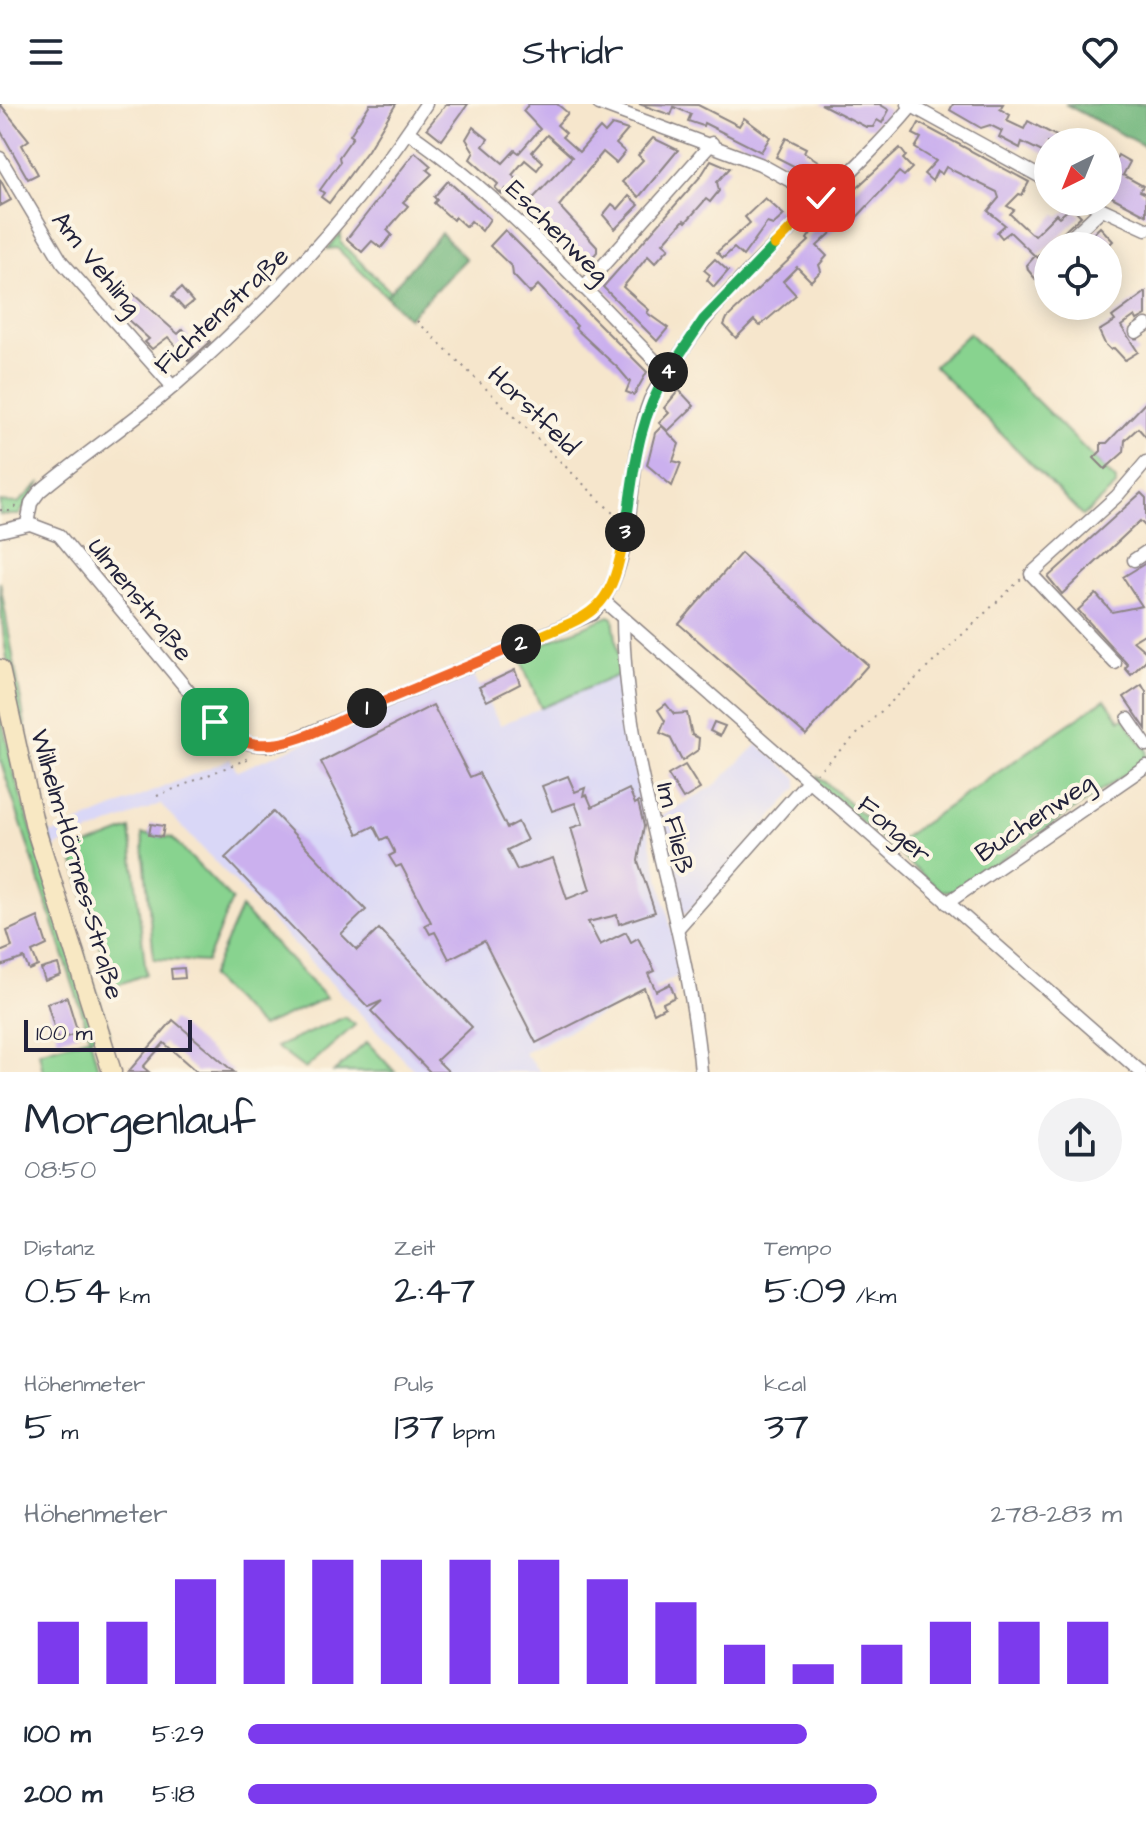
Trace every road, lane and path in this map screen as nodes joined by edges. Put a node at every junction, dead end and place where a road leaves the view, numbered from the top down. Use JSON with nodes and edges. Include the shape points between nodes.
{"nodes":[{"id":1,"x":426,"y":104,"type":"edge"},
{"id":2,"x":599,"y":104,"type":"edge"},
{"id":3,"x":910,"y":105,"type":"edge"},
{"id":4,"x":408,"y":132,"type":"junction"},
{"id":5,"x":712,"y":143,"type":"junction"},
{"id":6,"x":0,"y":158,"type":"edge"},
{"id":7,"x":1034,"y":173,"type":"edge"},
{"id":8,"x":821,"y":198,"type":"junction"},
{"id":9,"x":1094,"y":216,"type":"edge"},
{"id":10,"x":1117,"y":216,"type":"edge"},
{"id":11,"x":1146,"y":229,"type":"edge"},
{"id":12,"x":1077,"y":232,"type":"edge"},
{"id":13,"x":583,"y":288,"type":"junction"},
{"id":14,"x":417,"y":321,"type":"dead end"},
{"id":15,"x":667,"y":373,"type":"junction"},
{"id":16,"x":173,"y":387,"type":"junction"},
{"id":17,"x":1145,"y":467,"type":"edge"},
{"id":18,"x":0,"y":510,"type":"edge"},
{"id":19,"x":9,"y":511,"type":"dead end"},
{"id":20,"x":27,"y":524,"type":"junction"},
{"id":21,"x":626,"y":526,"type":"junction"},
{"id":22,"x":0,"y":531,"type":"edge"},
{"id":23,"x":1146,"y":552,"type":"edge"},
{"id":24,"x":1134,"y":560,"type":"dead end"},
{"id":25,"x":1031,"y":574,"type":"junction"},
{"id":26,"x":604,"y":601,"type":"junction"},
{"id":27,"x":623,"y":618,"type":"junction"},
{"id":28,"x":1115,"y":663,"type":"dead end"},
{"id":29,"x":0,"y":669,"type":"edge"},
{"id":30,"x":1128,"y":719,"type":"dead end"},
{"id":31,"x":1146,"y":745,"type":"edge"},
{"id":32,"x":262,"y":753,"type":"dead end"},
{"id":33,"x":1146,"y":766,"type":"edge"},
{"id":34,"x":807,"y":782,"type":"junction"},
{"id":35,"x":157,"y":796,"type":"dead end"},
{"id":36,"x":947,"y":903,"type":"junction"},
{"id":37,"x":678,"y":928,"type":"junction"},
{"id":38,"x":112,"y":1072,"type":"edge"},
{"id":39,"x":701,"y":1072,"type":"edge"},
{"id":40,"x":1141,"y":1072,"type":"edge"}],
"edges":[{"from":1,"to":4,"type":"street","name":"Fichtenstraße"},
{"from":2,"to":5,"type":"street"},
{"from":3,"to":7,"type":"street"},
{"from":3,"to":8,"type":"street","via":[[891,131]]},
{"from":4,"to":13,"type":"street","name":"Eschenweg","via":[[462,168]]},
{"from":4,"to":16,"type":"street","name":"Fichtenstraße","via":[[361,198],[293,276]]},
{"from":5,"to":8,"type":"street"},
{"from":5,"to":13,"type":"street"},
{"from":6,"to":16,"type":"street","name":"Am Vehling","via":[[62,262]]},
{"from":8,"to":15,"type":"street","via":[[703,320]]},
{"from":9,"to":12,"type":"street"},
{"from":10,"to":11,"type":"street"},
{"from":13,"to":15,"type":"street","name":"Eschenweg"},
{"from":14,"to":21,"type":"path","name":"Horstfeld"},
{"from":15,"to":21,"type":"street","via":[[651,398],[637,441]]},
{"from":16,"to":20,"type":"street","name":"Fichtenstraße","via":[[39,492]]},
{"from":17,"to":25,"type":"street"},
{"from":18,"to":19,"type":"path"},
{"from":20,"to":22,"type":"street"},
{"from":20,"to":26,"type":"street","name":"Ulmenstraße","via":[[62,537],[210,717],[236,738],[257,746],[302,736],[592,614]]},
{"from":21,"to":26,"type":"street"},
{"from":23,"to":24,"type":"street"},
{"from":25,"to":28,"type":"street"},
{"from":25,"to":34,"type":"path"},
{"from":26,"to":27,"type":"street"},
{"from":27,"to":34,"type":"street","name":"Fonger"},
{"from":27,"to":37,"type":"street","name":"Im Fließ","via":[[634,742]]},
{"from":29,"to":38,"type":"street","name":"Wilhelm-Hörmes-Straße","via":[[40,844]]},
{"from":30,"to":31,"type":"street"},
{"from":32,"to":35,"type":"path"},
{"from":33,"to":36,"type":"street","name":"Buchenweg"},
{"from":34,"to":36,"type":"street","name":"Fonger"},
{"from":34,"to":37,"type":"street"},
{"from":36,"to":40,"type":"street","name":"Fonger"},
{"from":37,"to":39,"type":"street","name":"Im Fließ"}]}
